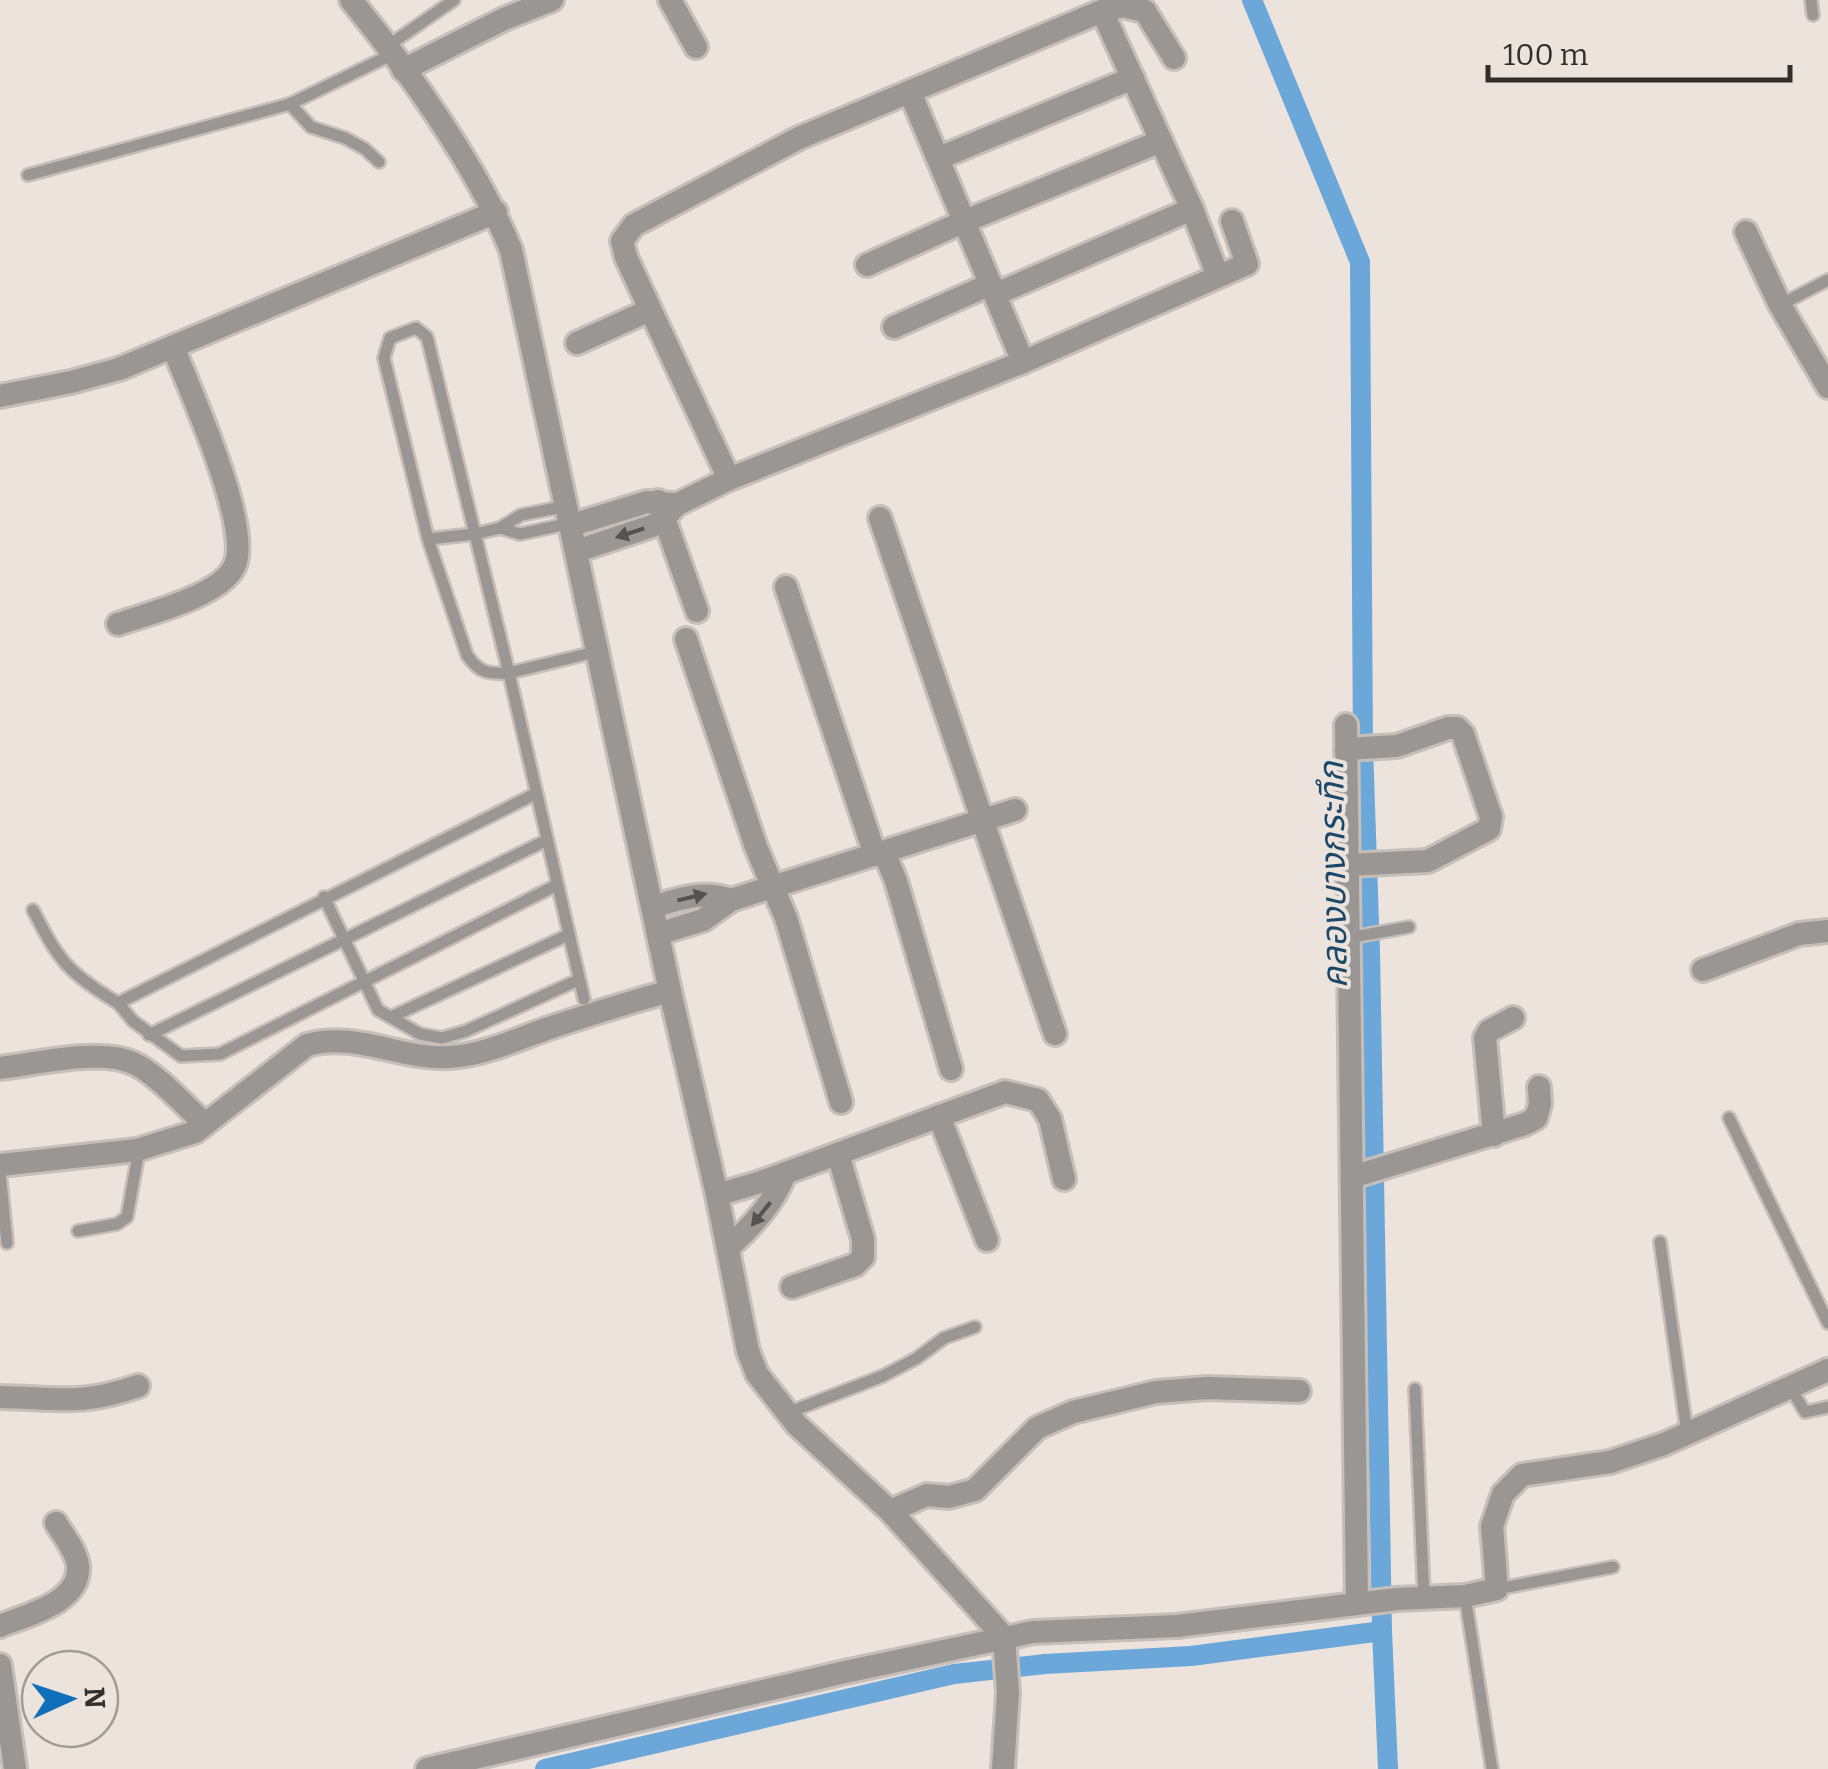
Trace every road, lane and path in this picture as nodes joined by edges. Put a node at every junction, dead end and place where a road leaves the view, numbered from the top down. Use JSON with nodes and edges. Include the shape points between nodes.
{"nodes":[{"id":1,"x":351,"y":0,"type":"edge"},
{"id":2,"x":454,"y":0,"type":"edge"},
{"id":3,"x":552,"y":0,"type":"edge"},
{"id":4,"x":670,"y":0,"type":"edge"},
{"id":5,"x":1811,"y":0,"type":"edge"},
{"id":6,"x":1102,"y":11,"type":"junction"},
{"id":7,"x":1813,"y":15,"type":"dead end"},
{"id":8,"x":696,"y":47,"type":"dead end"},
{"id":9,"x":394,"y":58,"type":"junction"},
{"id":10,"x":1174,"y":58,"type":"dead end"},
{"id":11,"x":1133,"y":78,"type":"junction"},
{"id":12,"x":910,"y":92,"type":"junction"},
{"id":13,"x":290,"y":104,"type":"junction"},
{"id":14,"x":1161,"y":141,"type":"junction"},
{"id":15,"x":939,"y":158,"type":"junction"},
{"id":16,"x":379,"y":162,"type":"dead end"},
{"id":17,"x":28,"y":176,"type":"dead end"},
{"id":18,"x":1192,"y":210,"type":"junction"},
{"id":19,"x":496,"y":212,"type":"junction"},
{"id":20,"x":1232,"y":221,"type":"dead end"},
{"id":21,"x":963,"y":222,"type":"junction"},
{"id":22,"x":1746,"y":232,"type":"dead end"},
{"id":23,"x":867,"y":265,"type":"dead end"},
{"id":24,"x":1218,"y":276,"type":"junction"},
{"id":25,"x":1828,"y":280,"type":"edge"},
{"id":26,"x":993,"y":289,"type":"junction"},
{"id":27,"x":1780,"y":305,"type":"junction"},
{"id":28,"x":650,"y":310,"type":"junction"},
{"id":29,"x":894,"y":327,"type":"dead end"},
{"id":30,"x":577,"y":343,"type":"dead end"},
{"id":31,"x":173,"y":346,"type":"junction"},
{"id":32,"x":1023,"y":362,"type":"junction"},
{"id":33,"x":1828,"y":388,"type":"edge"},
{"id":34,"x":0,"y":396,"type":"edge"},
{"id":35,"x":729,"y":480,"type":"junction"},
{"id":36,"x":666,"y":508,"type":"junction"},
{"id":37,"x":570,"y":518,"type":"junction"},
{"id":38,"x":880,"y":518,"type":"dead end"},
{"id":39,"x":475,"y":534,"type":"junction"},
{"id":40,"x":428,"y":539,"type":"junction"},
{"id":41,"x":577,"y":550,"type":"junction"},
{"id":42,"x":786,"y":587,"type":"dead end"},
{"id":43,"x":697,"y":611,"type":"dead end"},
{"id":44,"x":118,"y":624,"type":"dead end"},
{"id":45,"x":686,"y":638,"type":"dead end"},
{"id":46,"x":599,"y":651,"type":"junction"},
{"id":47,"x":509,"y":674,"type":"junction"},
{"id":48,"x":535,"y":794,"type":"junction"},
{"id":49,"x":1014,"y":810,"type":"dead end"},
{"id":50,"x":982,"y":820,"type":"junction"},
{"id":51,"x":545,"y":841,"type":"junction"},
{"id":52,"x":880,"y":854,"type":"junction"},
{"id":53,"x":1350,"y":865,"type":"junction"},
{"id":54,"x":557,"y":885,"type":"junction"},
{"id":55,"x":773,"y":888,"type":"junction"},
{"id":56,"x":324,"y":897,"type":"junction"},
{"id":57,"x":731,"y":900,"type":"junction"},
{"id":58,"x":652,"y":907,"type":"junction"},
{"id":59,"x":32,"y":910,"type":"dead end"},
{"id":60,"x":1409,"y":927,"type":"dead end"},
{"id":61,"x":1828,"y":931,"type":"edge"},
{"id":62,"x":568,"y":934,"type":"junction"},
{"id":63,"x":658,"y":934,"type":"junction"},
{"id":64,"x":1353,"y":936,"type":"junction"},
{"id":65,"x":344,"y":938,"type":"junction"},
{"id":66,"x":1704,"y":970,"type":"dead end"},
{"id":67,"x":365,"y":980,"type":"junction"},
{"id":68,"x":578,"y":980,"type":"junction"},
{"id":69,"x":670,"y":991,"type":"junction"},
{"id":70,"x":584,"y":999,"type":"dead end"},
{"id":71,"x":118,"y":1002,"type":"junction"},
{"id":72,"x":391,"y":1018,"type":"junction"},
{"id":73,"x":1513,"y":1018,"type":"dead end"},
{"id":74,"x":1054,"y":1034,"type":"dead end"},
{"id":75,"x":149,"y":1035,"type":"junction"},
{"id":76,"x":0,"y":1068,"type":"edge"},
{"id":77,"x":951,"y":1068,"type":"dead end"},
{"id":78,"x":1540,"y":1087,"type":"dead end"},
{"id":79,"x":840,"y":1102,"type":"dead end"},
{"id":80,"x":940,"y":1116,"type":"junction"},
{"id":81,"x":1729,"y":1118,"type":"dead end"},
{"id":82,"x":205,"y":1124,"type":"junction"},
{"id":83,"x":1494,"y":1135,"type":"junction"},
{"id":84,"x":139,"y":1149,"type":"junction"},
{"id":85,"x":838,"y":1154,"type":"junction"},
{"id":86,"x":0,"y":1169,"type":"edge"},
{"id":87,"x":785,"y":1174,"type":"junction"},
{"id":88,"x":1360,"y":1175,"type":"junction"},
{"id":89,"x":1064,"y":1179,"type":"dead end"},
{"id":90,"x":717,"y":1195,"type":"junction"},
{"id":91,"x":78,"y":1232,"type":"dead end"},
{"id":92,"x":987,"y":1240,"type":"dead end"},
{"id":93,"x":1660,"y":1242,"type":"dead end"},
{"id":94,"x":7,"y":1243,"type":"dead end"},
{"id":95,"x":728,"y":1248,"type":"junction"},
{"id":96,"x":792,"y":1286,"type":"dead end"},
{"id":97,"x":1828,"y":1323,"type":"edge"},
{"id":98,"x":976,"y":1327,"type":"dead end"},
{"id":99,"x":1828,"y":1370,"type":"edge"},
{"id":100,"x":138,"y":1386,"type":"dead end"},
{"id":101,"x":1790,"y":1387,"type":"junction"},
{"id":102,"x":1416,"y":1389,"type":"dead end"},
{"id":103,"x":1299,"y":1391,"type":"dead end"},
{"id":104,"x":0,"y":1396,"type":"edge"},
{"id":105,"x":1828,"y":1407,"type":"edge"},
{"id":106,"x":786,"y":1414,"type":"junction"},
{"id":107,"x":1688,"y":1433,"type":"junction"},
{"id":108,"x":890,"y":1510,"type":"junction"},
{"id":109,"x":56,"y":1523,"type":"dead end"},
{"id":110,"x":1613,"y":1567,"type":"dead end"},
{"id":111,"x":1497,"y":1589,"type":"junction"},
{"id":112,"x":1464,"y":1596,"type":"junction"},
{"id":113,"x":1424,"y":1598,"type":"junction"},
{"id":114,"x":1364,"y":1603,"type":"junction"},
{"id":115,"x":0,"y":1626,"type":"edge"},
{"id":116,"x":1005,"y":1648,"type":"junction"},
{"id":117,"x":0,"y":1665,"type":"edge"},
{"id":118,"x":15,"y":1769,"type":"edge"},
{"id":119,"x":427,"y":1769,"type":"edge"},
{"id":120,"x":1003,"y":1769,"type":"edge"},
{"id":121,"x":1492,"y":1769,"type":"edge"}],
"edges":[{"from":1,"to":9,"type":"street"},
{"from":2,"to":9,"type":"lane"},
{"from":3,"to":9,"type":"street"},
{"from":4,"to":8,"type":"street"},
{"from":5,"to":7,"type":"lane"},
{"from":6,"to":10,"type":"street","via":[[1122,6],[1144,12]]},
{"from":6,"to":11,"type":"street"},
{"from":6,"to":12,"type":"street"},
{"from":9,"to":13,"type":"lane"},
{"from":9,"to":19,"type":"street"},
{"from":11,"to":14,"type":"street"},
{"from":11,"to":15,"type":"street"},
{"from":12,"to":15,"type":"street"},
{"from":12,"to":28,"type":"street","via":[[799,138],[634,224],[622,241]]},
{"from":13,"to":16,"type":"lane","via":[[311,127],[345,138]]},
{"from":13,"to":17,"type":"lane"},
{"from":14,"to":18,"type":"street"},
{"from":14,"to":21,"type":"street"},
{"from":15,"to":21,"type":"street"},
{"from":18,"to":24,"type":"street"},
{"from":18,"to":26,"type":"street"},
{"from":19,"to":31,"type":"street"},
{"from":19,"to":37,"type":"street","via":[[524,301]]},
{"from":20,"to":24,"type":"street","via":[[1247,264]]},
{"from":21,"to":23,"type":"street"},
{"from":21,"to":26,"type":"street"},
{"from":22,"to":27,"type":"street"},
{"from":24,"to":32,"type":"street"},
{"from":25,"to":27,"type":"lane"},
{"from":26,"to":29,"type":"street"},
{"from":26,"to":32,"type":"street"},
{"from":27,"to":33,"type":"street"},
{"from":28,"to":30,"type":"street"},
{"from":28,"to":35,"type":"street"},
{"from":31,"to":34,"type":"street","via":[[119,369]]},
{"from":31,"to":44,"type":"street","via":[[236,521],[235,566],[220,583]]},
{"from":32,"to":35,"type":"street"},
{"from":35,"to":36,"type":"street"},
{"from":36,"to":37,"type":"street","via":[[634,505]]},
{"from":36,"to":41,"type":"street","one_way":true,"via":[[652,526]]},
{"from":36,"to":43,"type":"street"},
{"from":37,"to":39,"type":"lane","via":[[521,515]]},
{"from":37,"to":41,"type":"street"},
{"from":38,"to":50,"type":"street"},
{"from":39,"to":40,"type":"lane"},
{"from":39,"to":40,"type":"lane","via":[[427,337],[416,328],[390,338],[384,358]]},
{"from":39,"to":47,"type":"lane"},
{"from":40,"to":47,"type":"lane","via":[[467,654],[488,674]]},
{"from":41,"to":46,"type":"street"},
{"from":42,"to":52,"type":"street"},
{"from":45,"to":55,"type":"street"},
{"from":46,"to":47,"type":"lane"},
{"from":46,"to":58,"type":"street"},
{"from":47,"to":48,"type":"lane"},
{"from":48,"to":51,"type":"lane"},
{"from":48,"to":56,"type":"lane"},
{"from":49,"to":50,"type":"street"},
{"from":50,"to":52,"type":"street"},
{"from":50,"to":74,"type":"street"},
{"from":51,"to":54,"type":"lane"},
{"from":51,"to":65,"type":"lane"},
{"from":52,"to":55,"type":"street"},
{"from":52,"to":77,"type":"street","via":[[896,881]]},
{"from":53,"to":53,"type":"street","via":[[1348,741],[1384,749],[1457,728],[1491,817],[1489,829],[1428,861]]},
{"from":53,"to":64,"type":"street"},
{"from":54,"to":62,"type":"lane"},
{"from":54,"to":67,"type":"lane"},
{"from":55,"to":57,"type":"street"},
{"from":55,"to":79,"type":"street"},
{"from":56,"to":65,"type":"lane"},
{"from":56,"to":71,"type":"lane"},
{"from":58,"to":57,"type":"street","one_way":true,"via":[[711,893]]},
{"from":57,"to":63,"type":"street","via":[[702,920]]},
{"from":58,"to":63,"type":"street"},
{"from":59,"to":71,"type":"lane","via":[[70,972]]},
{"from":60,"to":64,"type":"lane"},
{"from":61,"to":66,"type":"street","via":[[1799,934]]},
{"from":62,"to":68,"type":"lane"},
{"from":62,"to":72,"type":"lane"},
{"from":63,"to":69,"type":"street"},
{"from":64,"to":88,"type":"street"},
{"from":65,"to":67,"type":"lane"},
{"from":65,"to":75,"type":"lane"},
{"from":67,"to":72,"type":"lane","via":[[378,1010]]},
{"from":67,"to":75,"type":"lane","via":[[220,1054],[181,1056]]},
{"from":68,"to":70,"type":"lane"},
{"from":68,"to":72,"type":"lane","via":[[442,1038]]},
{"from":69,"to":82,"type":"street","via":[[454,1057],[418,1057],[327,1039],[307,1045]]},
{"from":69,"to":90,"type":"street"},
{"from":71,"to":75,"type":"lane"},
{"from":73,"to":83,"type":"street","via":[[1485,1038]]},
{"from":76,"to":82,"type":"street","via":[[114,1057],[132,1062]]},
{"from":78,"to":83,"type":"street","via":[[1536,1118]]},
{"from":80,"to":85,"type":"street"},
{"from":80,"to":89,"type":"street","via":[[1006,1092],[1038,1100],[1050,1119]]},
{"from":80,"to":92,"type":"street"},
{"from":81,"to":97,"type":"lane"},
{"from":82,"to":84,"type":"street"},
{"from":83,"to":88,"type":"street"},
{"from":84,"to":86,"type":"street"},
{"from":84,"to":91,"type":"lane","via":[[128,1217]]},
{"from":85,"to":87,"type":"street"},
{"from":85,"to":96,"type":"street","via":[[863,1256],[855,1265]]},
{"from":86,"to":94,"type":"lane"},
{"from":87,"to":90,"type":"street"},
{"from":87,"to":95,"type":"street","one_way":true,"via":[[777,1194]]},
{"from":88,"to":114,"type":"street"},
{"from":90,"to":95,"type":"street"},
{"from":93,"to":107,"type":"lane"},
{"from":95,"to":106,"type":"street","via":[[756,1374]]},
{"from":98,"to":106,"type":"lane","via":[[944,1338],[883,1376]]},
{"from":99,"to":101,"type":"street"},
{"from":100,"to":104,"type":"street","via":[[72,1401]]},
{"from":101,"to":105,"type":"lane","via":[[1805,1412]]},
{"from":101,"to":107,"type":"street"},
{"from":102,"to":113,"type":"lane"},
{"from":103,"to":108,"type":"street","via":[[1156,1392],[1073,1412],[1037,1428],[974,1490],[927,1495]]},
{"from":106,"to":108,"type":"street"},
{"from":107,"to":111,"type":"street","via":[[1610,1462],[1522,1475],[1503,1494],[1492,1526]]},
{"from":108,"to":116,"type":"street"},
{"from":109,"to":115,"type":"street","via":[[78,1562],[77,1578],[51,1605]]},
{"from":110,"to":111,"type":"lane"},
{"from":111,"to":112,"type":"street"},
{"from":112,"to":113,"type":"street"},
{"from":112,"to":121,"type":"lane"},
{"from":113,"to":114,"type":"street"},
{"from":114,"to":116,"type":"street","via":[[1177,1626],[1034,1632]]},
{"from":116,"to":119,"type":"street"},
{"from":116,"to":120,"type":"street"},
{"from":117,"to":118,"type":"street"}]}
